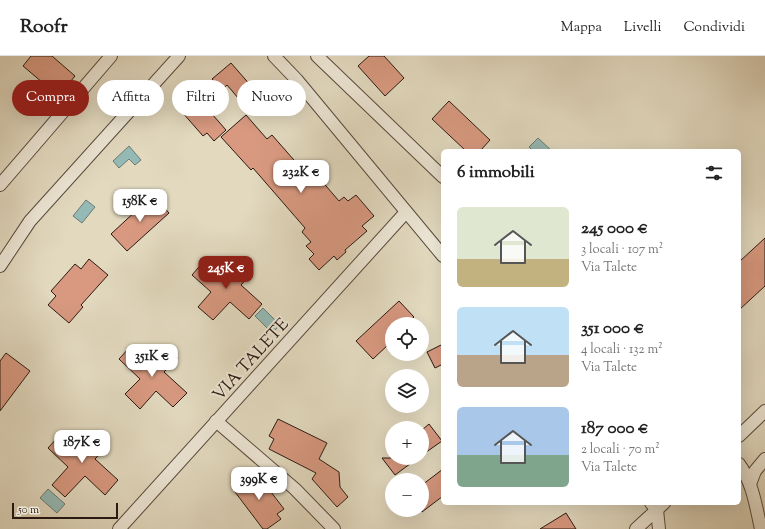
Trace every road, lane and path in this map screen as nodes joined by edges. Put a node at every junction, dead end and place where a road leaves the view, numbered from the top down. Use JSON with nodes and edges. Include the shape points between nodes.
{"nodes":[{"id":1,"x":112,"y":56,"type":"edge"},
{"id":2,"x":179,"y":56,"type":"edge"},
{"id":3,"x":274,"y":56,"type":"edge"},
{"id":4,"x":317,"y":56,"type":"edge"},
{"id":5,"x":441,"y":175,"type":"edge"},
{"id":6,"x":0,"y":185,"type":"edge"},
{"id":7,"x":406,"y":212,"type":"junction"},
{"id":8,"x":441,"y":254,"type":"edge"},
{"id":9,"x":0,"y":266,"type":"edge"},
{"id":10,"x":765,"y":411,"type":"edge"},
{"id":11,"x":216,"y":421,"type":"junction"},
{"id":12,"x":741,"y":434,"type":"edge"},
{"id":13,"x":765,"y":459,"type":"edge"},
{"id":14,"x":741,"y":467,"type":"edge"},
{"id":15,"x":750,"y":484,"type":"junction"},
{"id":16,"x":657,"y":505,"type":"edge"},
{"id":17,"x":119,"y":529,"type":"edge"},
{"id":18,"x":334,"y":529,"type":"edge"},
{"id":19,"x":636,"y":529,"type":"edge"},
{"id":20,"x":659,"y":529,"type":"edge"},
{"id":21,"x":761,"y":529,"type":"edge"}],
"edges":[{"from":1,"to":6,"type":"street"},
{"from":2,"to":9,"type":"street","via":[[30,221]]},
{"from":3,"to":7,"type":"street","via":[[298,80]]},
{"from":4,"to":5,"type":"street"},
{"from":7,"to":8,"type":"street"},
{"from":7,"to":11,"type":"street","name":"VIA TALETE"},
{"from":10,"to":12,"type":"street"},
{"from":11,"to":17,"type":"street","name":"VIA TALETE"},
{"from":11,"to":18,"type":"street","via":[[295,489]]},
{"from":13,"to":15,"type":"street","via":[[755,471]]},
{"from":14,"to":15,"type":"street"},
{"from":15,"to":21,"type":"street"},
{"from":16,"to":19,"type":"street"},
{"from":16,"to":20,"type":"street"}]}
